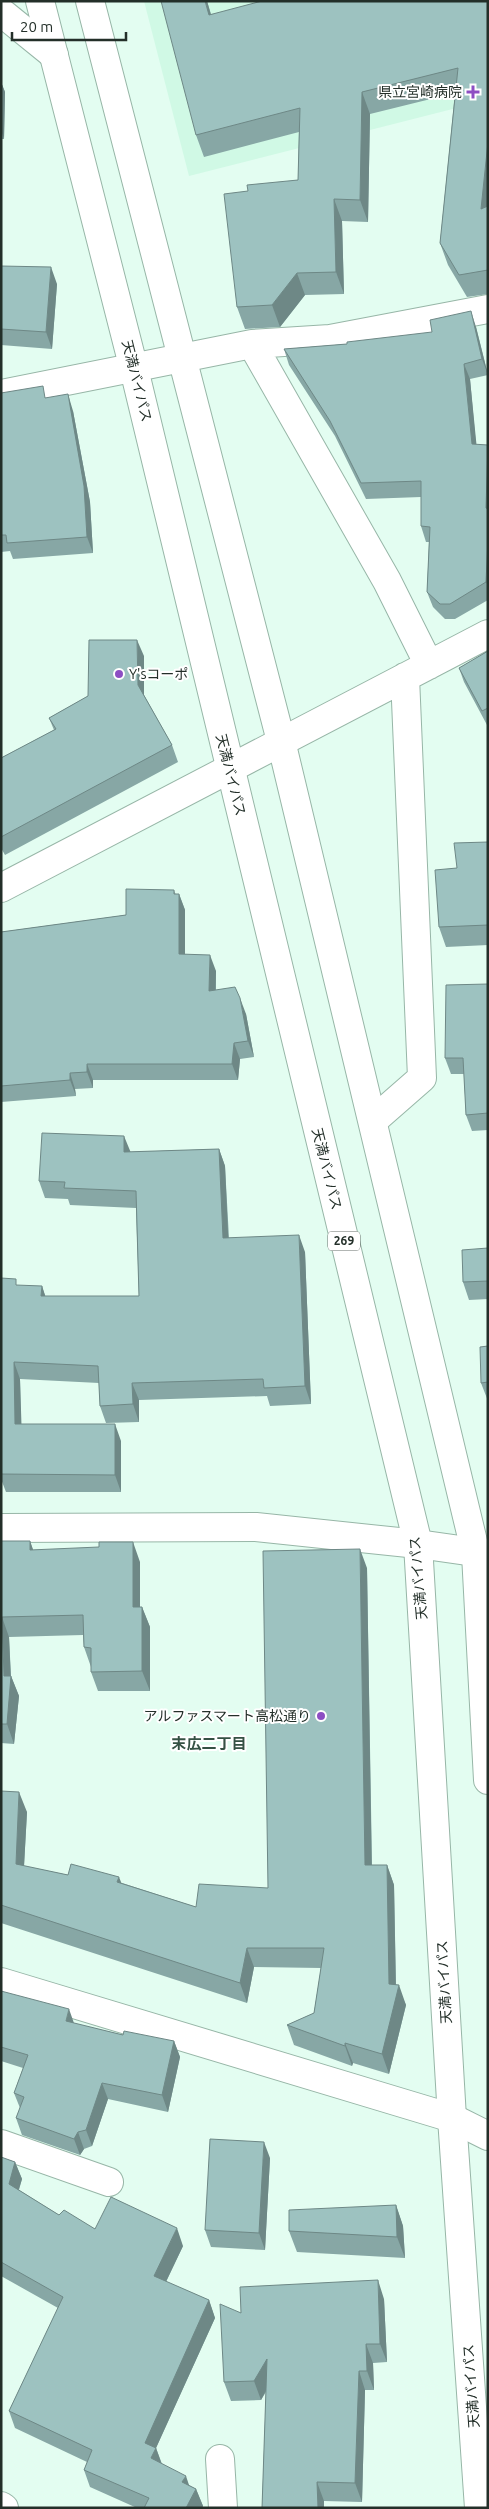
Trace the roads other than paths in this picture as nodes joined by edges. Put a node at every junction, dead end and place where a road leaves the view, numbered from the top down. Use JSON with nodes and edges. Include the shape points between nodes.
{"nodes":[{"id":1,"x":40,"y":1,"type":"edge"},
{"id":2,"x":90,"y":1,"type":"edge"},
{"id":3,"x":1,"y":12,"type":"edge"},
{"id":4,"x":54,"y":55,"type":"junction"},
{"id":5,"x":488,"y":310,"type":"edge"},
{"id":6,"x":252,"y":344,"type":"junction"},
{"id":7,"x":180,"y":359,"type":"junction"},
{"id":8,"x":134,"y":369,"type":"junction"},
{"id":9,"x":1,"y":394,"type":"edge"},
{"id":10,"x":488,"y":634,"type":"edge"},
{"id":11,"x":429,"y":665,"type":"junction"},
{"id":12,"x":405,"y":677,"type":"junction"},
{"id":13,"x":281,"y":741,"type":"junction"},
{"id":14,"x":230,"y":768,"type":"junction"},
{"id":15,"x":1,"y":888,"type":"edge"},
{"id":16,"x":374,"y":1120,"type":"junction"},
{"id":17,"x":1,"y":1528,"type":"edge"},
{"id":18,"x":418,"y":1544,"type":"junction"},
{"id":19,"x":482,"y":1554,"type":"edge"},
{"id":20,"x":488,"y":1780,"type":"edge"},
{"id":21,"x":1,"y":1982,"type":"edge"},
{"id":22,"x":452,"y":2118,"type":"junction"},
{"id":23,"x":488,"y":2136,"type":"edge"},
{"id":24,"x":1,"y":2144,"type":"edge"},
{"id":25,"x":109,"y":2182,"type":"dead end"},
{"id":26,"x":220,"y":2459,"type":"dead end"},
{"id":27,"x":223,"y":2508,"type":"edge"},
{"id":28,"x":479,"y":2508,"type":"edge"}],
"edges":[{"from":1,"to":4,"type":"main road","name":"天満バイパス","number":"269"},
{"from":2,"to":7,"type":"main road"},
{"from":3,"to":4,"type":"main road"},
{"from":4,"to":8,"type":"main road","name":"天満バイパス","number":"269"},
{"from":5,"to":6,"type":"main road","via":[[330,339]]},
{"from":6,"to":7,"type":"main road"},
{"from":6,"to":11,"type":"main road","via":[[387,581]]},
{"from":7,"to":8,"type":"main road"},
{"from":7,"to":13,"type":"main road"},
{"from":8,"to":9,"type":"main road"},
{"from":8,"to":14,"type":"main road","name":"天満バイパス","number":"269"},
{"from":10,"to":11,"type":"main road"},
{"from":11,"to":12,"type":"main road"},
{"from":12,"to":13,"type":"main road"},
{"from":12,"to":16,"type":"main road","via":[[422,1078]]},
{"from":13,"to":14,"type":"main road"},
{"from":13,"to":16,"type":"main road"},
{"from":14,"to":15,"type":"main road"},
{"from":14,"to":18,"type":"main road","name":"天満バイパス","number":"269"},
{"from":16,"to":19,"type":"main road"},
{"from":17,"to":18,"type":"main road","via":[[256,1527]]},
{"from":18,"to":19,"type":"main road"},
{"from":18,"to":22,"type":"main road","name":"天満バイパス","number":"269"},
{"from":19,"to":20,"type":"main road"},
{"from":21,"to":22,"type":"main road"},
{"from":22,"to":23,"type":"main road"},
{"from":22,"to":28,"type":"main road","name":"天満バイパス","number":"269"},
{"from":24,"to":25,"type":"main road"},
{"from":26,"to":27,"type":"main road"}]}
